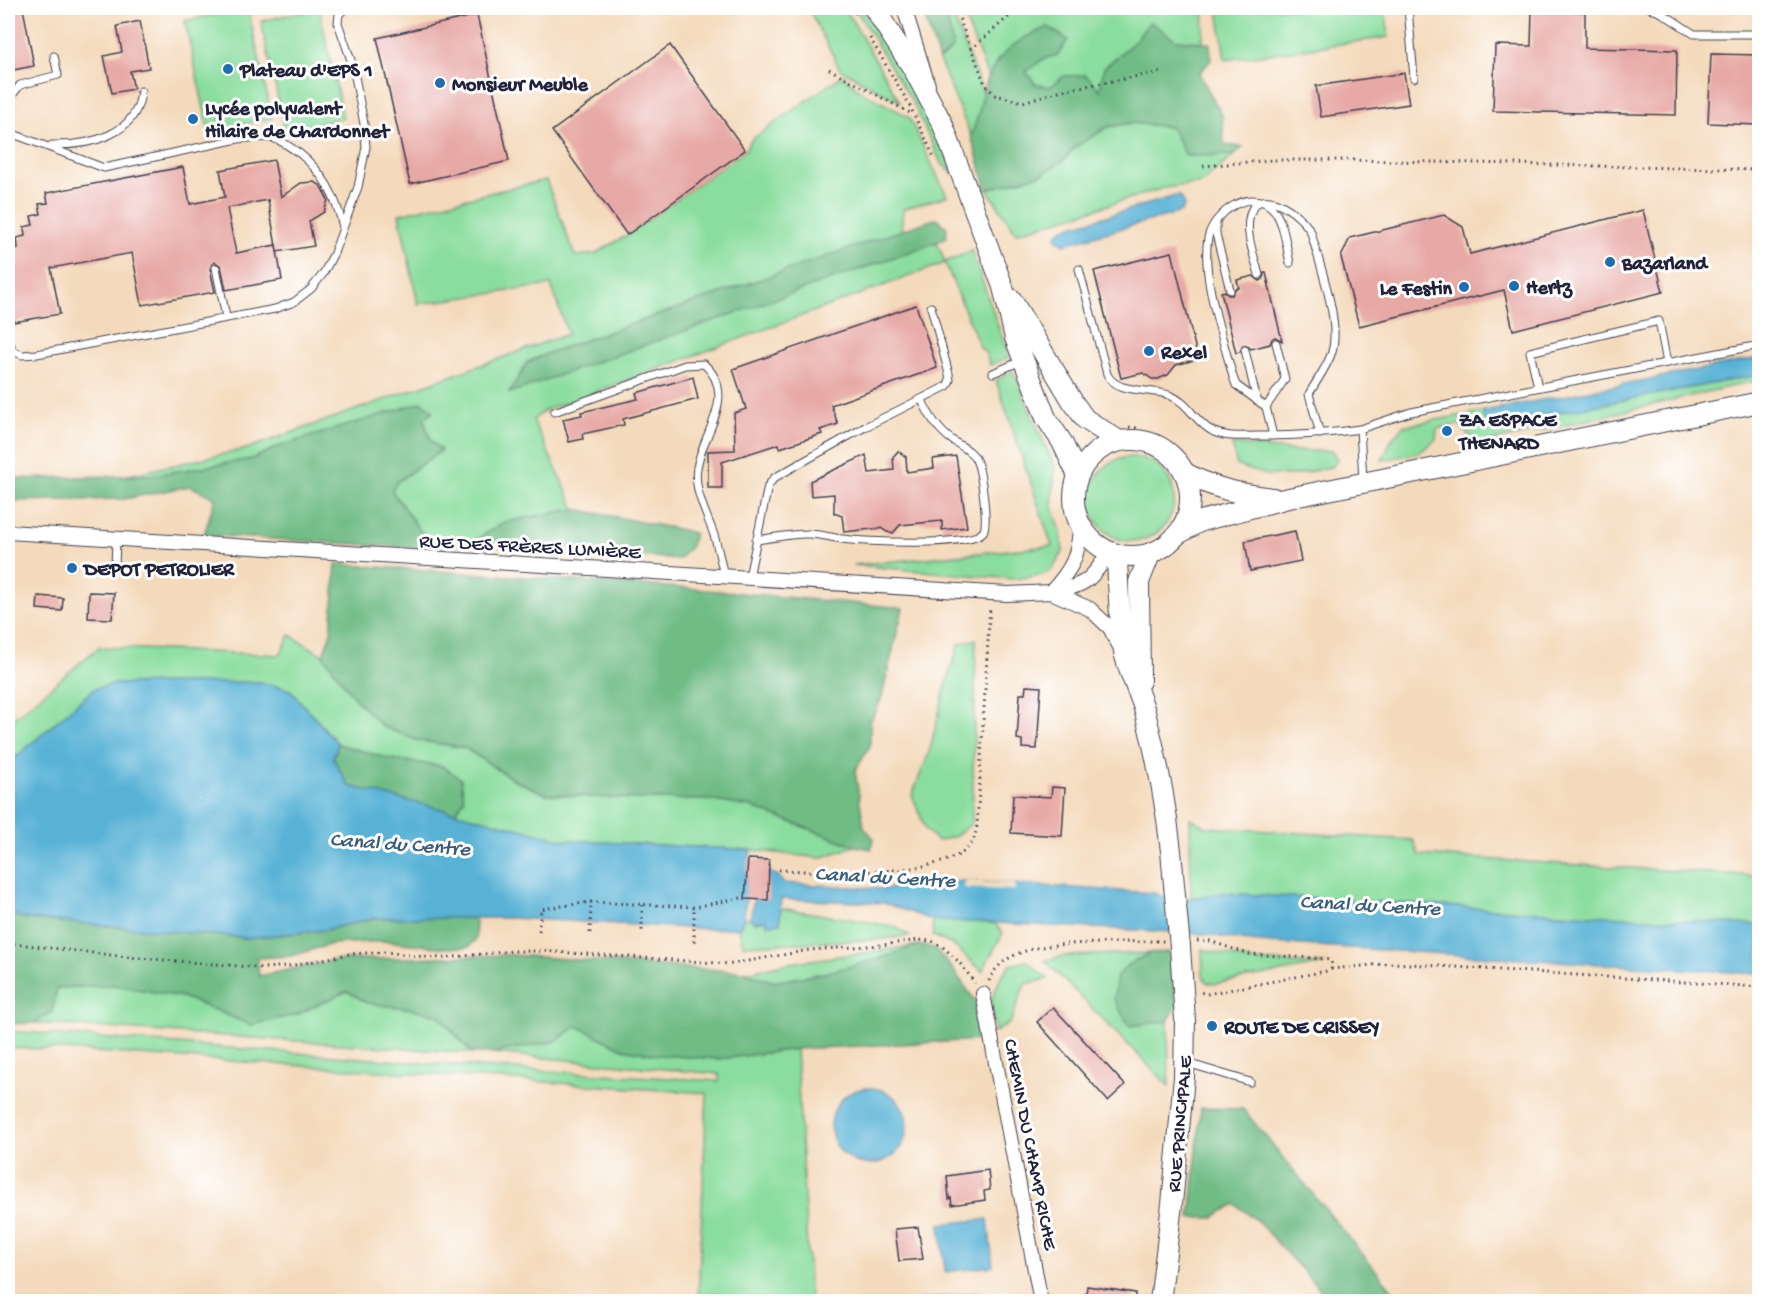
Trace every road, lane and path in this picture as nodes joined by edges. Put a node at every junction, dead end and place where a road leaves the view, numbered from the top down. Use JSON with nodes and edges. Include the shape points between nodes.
{"nodes":[{"id":1,"x":346,"y":8,"type":"edge"},
{"id":2,"x":874,"y":8,"type":"edge"},
{"id":3,"x":904,"y":8,"type":"edge"},
{"id":4,"x":955,"y":8,"type":"edge"},
{"id":5,"x":1019,"y":8,"type":"edge"},
{"id":6,"x":1408,"y":8,"type":"edge"},
{"id":7,"x":1650,"y":8,"type":"edge"},
{"id":8,"x":337,"y":11,"type":"edge"},
{"id":9,"x":1760,"y":34,"type":"edge"},
{"id":10,"x":971,"y":49,"type":"junction"},
{"id":11,"x":54,"y":56,"type":"dead end"},
{"id":12,"x":830,"y":69,"type":"dead end"},
{"id":13,"x":1160,"y":72,"type":"dead end"},
{"id":14,"x":1414,"y":78,"type":"dead end"},
{"id":15,"x":141,"y":91,"type":"dead end"},
{"id":16,"x":8,"y":101,"type":"edge"},
{"id":17,"x":932,"y":102,"type":"junction"},
{"id":18,"x":913,"y":115,"type":"dead end"},
{"id":19,"x":8,"y":132,"type":"edge"},
{"id":20,"x":46,"y":145,"type":"junction"},
{"id":21,"x":1203,"y":166,"type":"dead end"},
{"id":22,"x":1760,"y":170,"type":"edge"},
{"id":23,"x":1260,"y":202,"type":"junction"},
{"id":24,"x":1216,"y":219,"type":"junction"},
{"id":25,"x":343,"y":228,"type":"junction"},
{"id":26,"x":1290,"y":263,"type":"dead end"},
{"id":27,"x":216,"y":268,"type":"dead end"},
{"id":28,"x":1079,"y":268,"type":"dead end"},
{"id":29,"x":1259,"y":275,"type":"dead end"},
{"id":30,"x":1003,"y":287,"type":"junction"},
{"id":31,"x":1230,"y":290,"type":"dead end"},
{"id":32,"x":931,"y":307,"type":"dead end"},
{"id":33,"x":225,"y":317,"type":"junction"},
{"id":34,"x":8,"y":338,"type":"edge"},
{"id":35,"x":1276,"y":343,"type":"dead end"},
{"id":36,"x":1760,"y":345,"type":"edge"},
{"id":37,"x":1245,"y":350,"type":"dead end"},
{"id":38,"x":1023,"y":360,"type":"junction"},
{"id":39,"x":1667,"y":363,"type":"junction"},
{"id":40,"x":993,"y":373,"type":"dead end"},
{"id":41,"x":1538,"y":387,"type":"junction"},
{"id":42,"x":922,"y":400,"type":"junction"},
{"id":43,"x":1257,"y":401,"type":"junction"},
{"id":44,"x":1760,"y":402,"type":"edge"},
{"id":45,"x":1266,"y":407,"type":"junction"},
{"id":46,"x":554,"y":412,"type":"dead end"},
{"id":47,"x":1360,"y":429,"type":"junction"},
{"id":48,"x":1121,"y":433,"type":"junction"},
{"id":49,"x":1320,"y":435,"type":"junction"},
{"id":50,"x":1273,"y":436,"type":"junction"},
{"id":51,"x":1155,"y":444,"type":"junction"},
{"id":52,"x":1185,"y":473,"type":"junction"},
{"id":53,"x":1078,"y":476,"type":"junction"},
{"id":54,"x":1364,"y":482,"type":"junction"},
{"id":55,"x":1284,"y":499,"type":"junction"},
{"id":56,"x":1080,"y":526,"type":"junction"},
{"id":57,"x":8,"y":532,"type":"edge"},
{"id":58,"x":1178,"y":534,"type":"junction"},
{"id":59,"x":116,"y":540,"type":"junction"},
{"id":60,"x":756,"y":540,"type":"junction"},
{"id":61,"x":1113,"y":553,"type":"junction"},
{"id":62,"x":1150,"y":554,"type":"junction"},
{"id":63,"x":115,"y":567,"type":"dead end"},
{"id":64,"x":724,"y":576,"type":"junction"},
{"id":65,"x":749,"y":577,"type":"junction"},
{"id":66,"x":1051,"y":592,"type":"junction"},
{"id":67,"x":990,"y":593,"type":"junction"},
{"id":68,"x":1124,"y":654,"type":"junction"},
{"id":69,"x":1140,"y":693,"type":"junction"},
{"id":70,"x":779,"y":870,"type":"dead end"},
{"id":71,"x":746,"y":897,"type":"dead end"},
{"id":72,"x":591,"y":902,"type":"junction"},
{"id":73,"x":642,"y":905,"type":"junction"},
{"id":74,"x":694,"y":907,"type":"junction"},
{"id":75,"x":539,"y":931,"type":"dead end"},
{"id":76,"x":590,"y":933,"type":"dead end"},
{"id":77,"x":642,"y":935,"type":"dead end"},
{"id":78,"x":694,"y":942,"type":"dead end"},
{"id":79,"x":8,"y":943,"type":"edge"},
{"id":80,"x":1331,"y":969,"type":"dead end"},
{"id":81,"x":1760,"y":987,"type":"edge"},
{"id":82,"x":983,"y":994,"type":"joint"},
{"id":83,"x":1184,"y":1062,"type":"junction"},
{"id":84,"x":1250,"y":1082,"type":"dead end"},
{"id":85,"x":1041,"y":1302,"type":"edge"},
{"id":86,"x":1160,"y":1302,"type":"edge"}],
"edges":[{"from":1,"to":8,"type":"lane"},
{"from":2,"to":17,"type":"main road"},
{"from":3,"to":17,"type":"street"},
{"from":4,"to":10,"type":"path"},
{"from":5,"to":10,"type":"path"},
{"from":6,"to":14,"type":"lane"},
{"from":7,"to":9,"type":"lane","via":[[1694,34]]},
{"from":8,"to":25,"type":"lane","via":[[340,35],[359,88],[366,147],[358,187]]},
{"from":10,"to":13,"type":"path","via":[[990,90],[1023,102],[1059,91]]},
{"from":11,"to":16,"type":"lane","via":[[58,75],[20,85]]},
{"from":12,"to":18,"type":"path"},
{"from":15,"to":20,"type":"lane","via":[[140,104],[122,128],[87,143]]},
{"from":17,"to":30,"type":"main road"},
{"from":19,"to":20,"type":"lane"},
{"from":20,"to":25,"type":"lane","via":[[104,168],[238,139],[275,139],[303,157],[326,181]]},
{"from":21,"to":22,"type":"path","via":[[1272,160],[1351,160]]},
{"from":23,"to":24,"type":"lane","via":[[1236,204]]},
{"from":23,"to":26,"type":"lane","via":[[1271,208],[1278,219]]},
{"from":23,"to":29,"type":"lane","via":[[1248,220]]},
{"from":23,"to":49,"type":"lane","via":[[1274,201],[1291,208],[1311,232],[1335,333],[1332,352],[1309,394]]},
{"from":24,"to":31,"type":"lane"},
{"from":24,"to":43,"type":"lane","via":[[1207,249],[1211,292],[1236,386]]},
{"from":25,"to":33,"type":"lane","via":[[323,274],[294,302]]},
{"from":27,"to":33,"type":"lane"},
{"from":28,"to":50,"type":"lane","via":[[1110,381],[1122,388],[1152,390],[1180,400],[1213,431],[1229,436]]},
{"from":30,"to":38,"type":"main road"},
{"from":30,"to":48,"type":"main road","via":[[1085,419]]},
{"from":32,"to":42,"type":"lane","via":[[950,380],[943,389]]},
{"from":33,"to":34,"type":"lane","via":[[37,354],[13,351]]},
{"from":35,"to":45,"type":"lane","via":[[1285,379]]},
{"from":36,"to":39,"type":"lane"},
{"from":37,"to":43,"type":"lane"},
{"from":38,"to":40,"type":"lane"},
{"from":38,"to":53,"type":"main road","via":[[1046,418]]},
{"from":39,"to":41,"type":"lane"},
{"from":39,"to":41,"type":"lane","via":[[1659,321],[1530,352]]},
{"from":41,"to":47,"type":"lane","via":[[1411,412]]},
{"from":42,"to":60,"type":"lane","via":[[774,478],[768,486]]},
{"from":42,"to":60,"type":"lane","via":[[940,430],[975,457],[985,506],[982,532],[969,538],[909,542],[808,533]]},
{"from":43,"to":45,"type":"lane"},
{"from":44,"to":54,"type":"main road"},
{"from":45,"to":50,"type":"lane"},
{"from":46,"to":64,"type":"lane","via":[[685,365],[704,364],[712,371],[718,391],[718,413],[696,470]]},
{"from":47,"to":49,"type":"lane"},
{"from":47,"to":54,"type":"lane"},
{"from":48,"to":51,"type":"main road","via":[[1131,440]]},
{"from":48,"to":51,"type":"path","via":[[1136,428]]},
{"from":48,"to":53,"type":"main road","via":[[1094,453]]},
{"from":49,"to":50,"type":"lane"},
{"from":51,"to":52,"type":"main road","via":[[1167,451]]},
{"from":52,"to":55,"type":"main road","via":[[1236,494]]},
{"from":52,"to":58,"type":"main road","via":[[1190,504]]},
{"from":53,"to":56,"type":"main road","via":[[1073,501]]},
{"from":54,"to":55,"type":"main road"},
{"from":55,"to":58,"type":"main road","via":[[1202,520]]},
{"from":56,"to":61,"type":"main road","via":[[1097,545]]},
{"from":56,"to":66,"type":"street","via":[[1073,565]]},
{"from":57,"to":59,"type":"street","name":"RUE DES FRÈRES LUMIÈRE"},
{"from":58,"to":62,"type":"main road"},
{"from":59,"to":63,"type":"lane"},
{"from":59,"to":64,"type":"street","name":"RUE DES FRÈRES LUMIÈRE"},
{"from":60,"to":65,"type":"lane"},
{"from":61,"to":62,"type":"main road"},
{"from":61,"to":66,"type":"street","name":"RUE DES FRÈRES LUMIÈRE","via":[[1082,584]]},
{"from":61,"to":68,"type":"main road"},
{"from":62,"to":69,"type":"main road","via":[[1139,582]]},
{"from":64,"to":65,"type":"street","name":"RUE DES FRÈRES LUMIÈRE"},
{"from":65,"to":67,"type":"street","name":"RUE DES FRÈRES LUMIÈRE"},
{"from":66,"to":67,"type":"street","name":"RUE DES FRÈRES LUMIÈRE"},
{"from":66,"to":68,"type":"street","name":"RUE DES FRÈRES LUMIÈRE","via":[[1090,609],[1110,628]]},
{"from":67,"to":70,"type":"path","via":[[974,841],[952,857],[896,869]]},
{"from":68,"to":69,"type":"main road"},
{"from":69,"to":83,"type":"main road","name":"RUE PRINCIPALE","bridge":true,"via":[[1154,746],[1172,849],[1185,1020]]},
{"from":71,"to":74,"type":"path"},
{"from":72,"to":73,"type":"path"},
{"from":72,"to":75,"type":"path","via":[[541,909]]},
{"from":72,"to":76,"type":"path"},
{"from":73,"to":74,"type":"path"},
{"from":73,"to":77,"type":"path"},
{"from":74,"to":78,"type":"path"},
{"from":79,"to":82,"type":"path","via":[[264,968],[386,952],[444,958],[541,951],[731,964],[810,950],[919,940],[932,941],[944,948]]},
{"from":80,"to":81,"type":"path","via":[[1394,963]]},
{"from":82,"to":85,"type":"street","name":"CHEMIN DU CHAMP RICHE"},
{"from":83,"to":84,"type":"lane"},
{"from":83,"to":86,"type":"main road","name":"RUE PRINCIPALE"}]}
